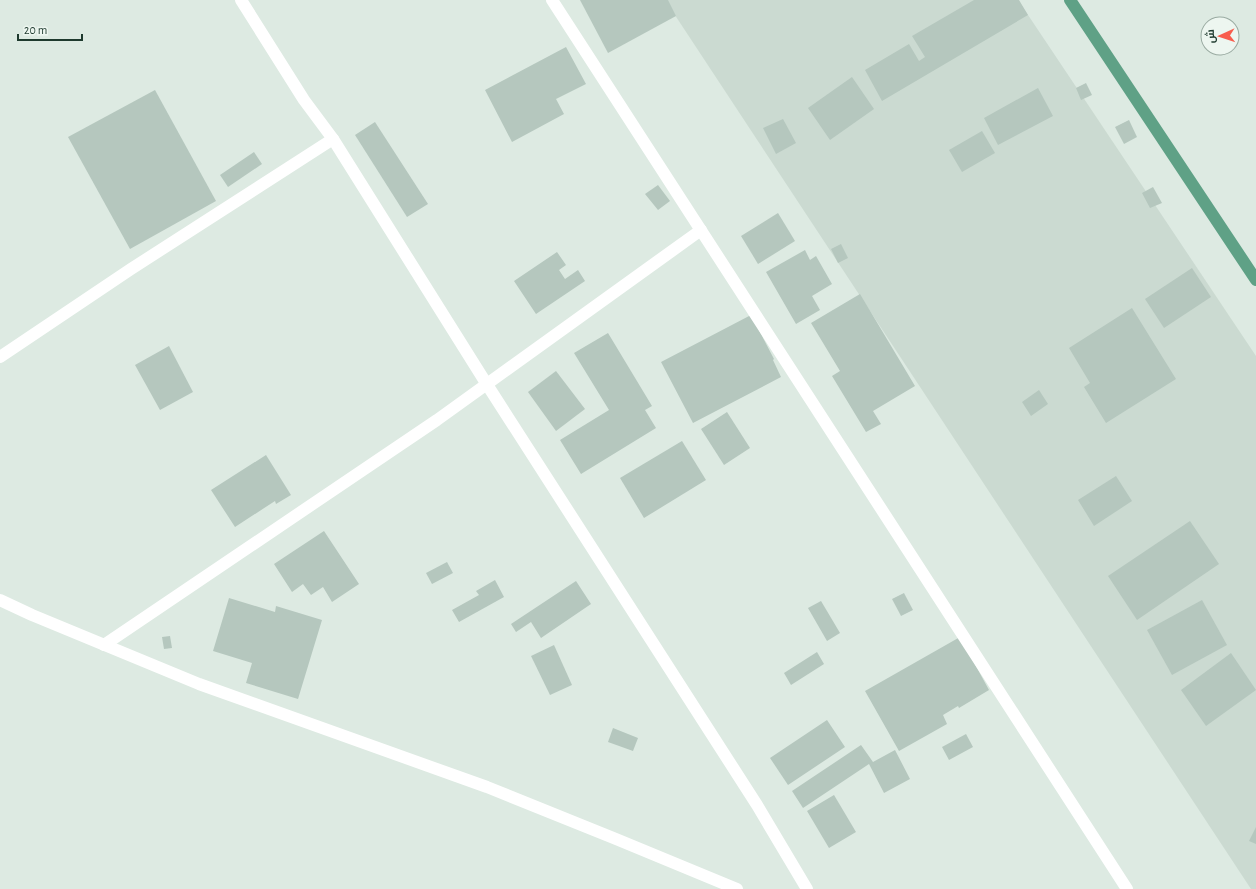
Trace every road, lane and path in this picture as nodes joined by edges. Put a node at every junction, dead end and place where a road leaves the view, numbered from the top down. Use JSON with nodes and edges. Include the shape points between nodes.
{"nodes":[{"id":1,"x":241,"y":0,"type":"edge"},
{"id":2,"x":552,"y":0,"type":"edge"},
{"id":3,"x":1070,"y":0,"type":"edge"},
{"id":4,"x":333,"y":139,"type":"junction"},
{"id":5,"x":701,"y":230,"type":"junction"},
{"id":6,"x":1256,"y":280,"type":"edge"},
{"id":7,"x":0,"y":357,"type":"edge"},
{"id":8,"x":486,"y":383,"type":"junction"},
{"id":9,"x":0,"y":600,"type":"edge"},
{"id":10,"x":104,"y":644,"type":"junction"},
{"id":11,"x":737,"y":889,"type":"edge"},
{"id":12,"x":807,"y":889,"type":"edge"},
{"id":13,"x":1127,"y":889,"type":"edge"}],
"edges":[{"from":1,"to":4,"type":"street","via":[[304,100]]},
{"from":2,"to":5,"type":"street"},
{"from":3,"to":6,"type":"main road"},
{"from":4,"to":7,"type":"street","via":[[130,269]]},
{"from":4,"to":8,"type":"street"},
{"from":5,"to":8,"type":"street"},
{"from":5,"to":13,"type":"street"},
{"from":8,"to":10,"type":"street","via":[[437,420]]},
{"from":8,"to":12,"type":"street","via":[[757,805]]},
{"from":9,"to":10,"type":"street"},
{"from":10,"to":11,"type":"street","via":[[198,684],[487,787]]}]}
